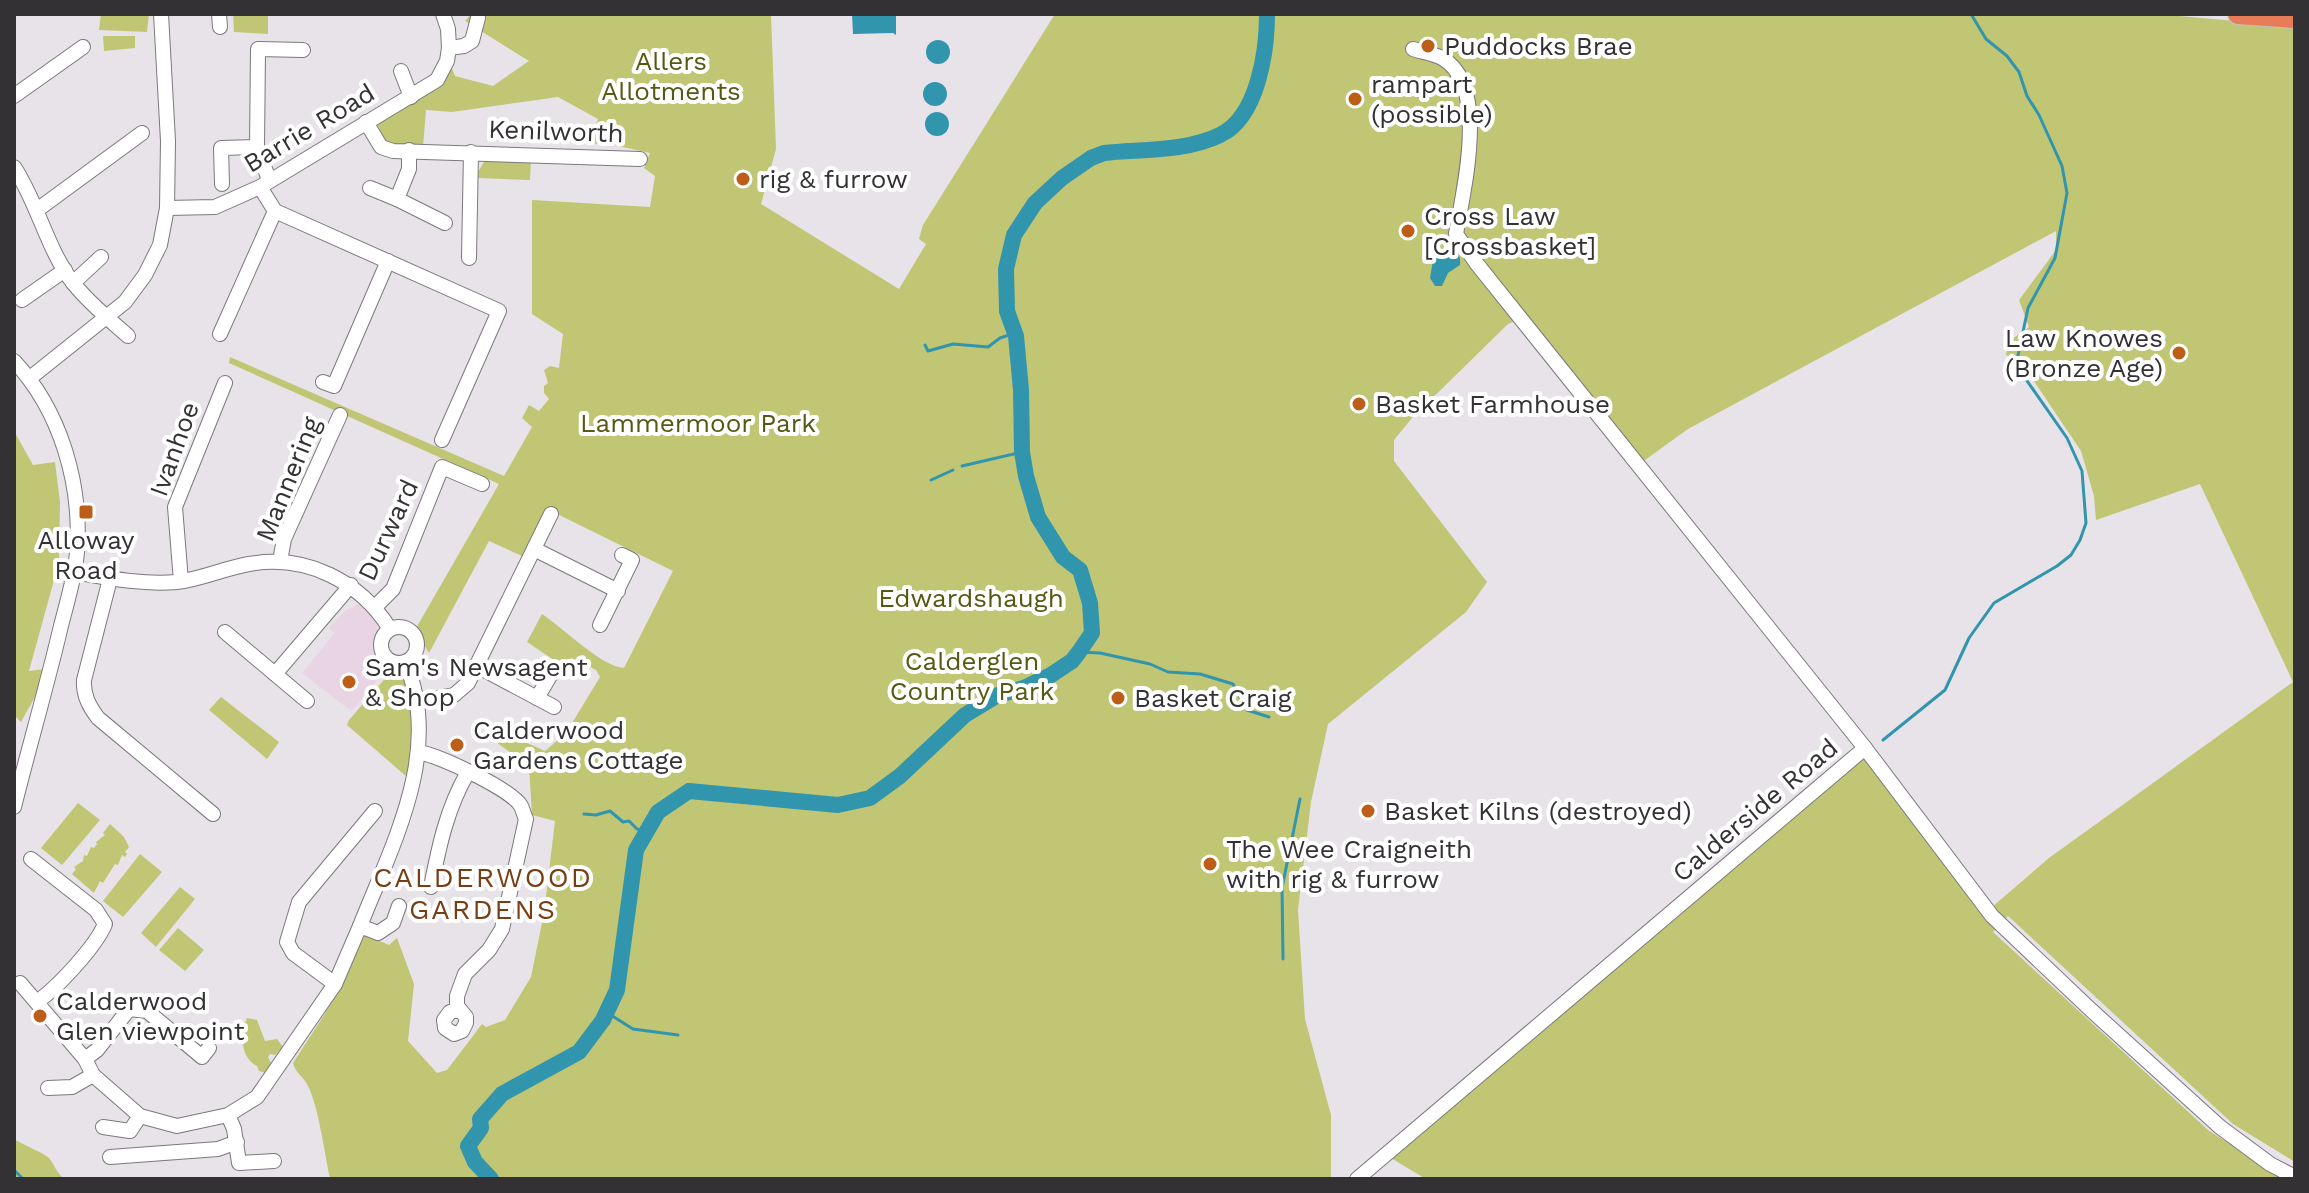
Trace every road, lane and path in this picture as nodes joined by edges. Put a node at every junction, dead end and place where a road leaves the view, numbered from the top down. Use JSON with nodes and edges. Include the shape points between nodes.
{"nodes":[{"id":1,"x":161,"y":14,"type":"edge"},
{"id":2,"x":445,"y":14,"type":"edge"},
{"id":3,"x":2238,"y":14,"type":"edge"},
{"id":4,"x":478,"y":18,"type":"dead end"},
{"id":5,"x":2295,"y":18,"type":"edge"},
{"id":6,"x":83,"y":47,"type":"dead end"},
{"id":7,"x":449,"y":48,"type":"junction"},
{"id":8,"x":1413,"y":49,"type":"dead end"},
{"id":9,"x":303,"y":50,"type":"dead end"},
{"id":10,"x":401,"y":71,"type":"dead end"},
{"id":11,"x":14,"y":96,"type":"edge"},
{"id":12,"x":411,"y":97,"type":"junction"},
{"id":13,"x":366,"y":122,"type":"junction"},
{"id":14,"x":142,"y":133,"type":"dead end"},
{"id":15,"x":257,"y":147,"type":"junction"},
{"id":16,"x":409,"y":150,"type":"junction"},
{"id":17,"x":471,"y":152,"type":"junction"},
{"id":18,"x":640,"y":159,"type":"dead end"},
{"id":19,"x":14,"y":167,"type":"edge"},
{"id":20,"x":264,"y":183,"type":"junction"},
{"id":21,"x":222,"y":184,"type":"dead end"},
{"id":22,"x":370,"y":188,"type":"dead end"},
{"id":23,"x":397,"y":199,"type":"junction"},
{"id":24,"x":167,"y":208,"type":"junction"},
{"id":25,"x":37,"y":210,"type":"junction"},
{"id":26,"x":275,"y":211,"type":"junction"},
{"id":27,"x":445,"y":223,"type":"dead end"},
{"id":28,"x":101,"y":257,"type":"dead end"},
{"id":29,"x":469,"y":258,"type":"dead end"},
{"id":30,"x":385,"y":267,"type":"junction"},
{"id":31,"x":69,"y":276,"type":"junction"},
{"id":32,"x":22,"y":300,"type":"dead end"},
{"id":33,"x":107,"y":317,"type":"junction"},
{"id":34,"x":220,"y":334,"type":"dead end"},
{"id":35,"x":128,"y":336,"type":"dead end"},
{"id":36,"x":14,"y":361,"type":"edge"},
{"id":37,"x":30,"y":378,"type":"junction"},
{"id":38,"x":323,"y":382,"type":"dead end"},
{"id":39,"x":225,"y":383,"type":"dead end"},
{"id":40,"x":340,"y":415,"type":"dead end"},
{"id":41,"x":442,"y":440,"type":"dead end"},
{"id":42,"x":482,"y":484,"type":"dead end"},
{"id":43,"x":551,"y":514,"type":"dead end"},
{"id":44,"x":534,"y":549,"type":"junction"},
{"id":45,"x":622,"y":555,"type":"dead end"},
{"id":46,"x":280,"y":561,"type":"junction"},
{"id":47,"x":74,"y":572,"type":"junction"},
{"id":48,"x":110,"y":579,"type":"junction"},
{"id":49,"x":181,"y":581,"type":"junction"},
{"id":50,"x":351,"y":585,"type":"junction"},
{"id":51,"x":618,"y":591,"type":"junction"},
{"id":52,"x":376,"y":606,"type":"junction"},
{"id":53,"x":600,"y":625,"type":"dead end"},
{"id":54,"x":390,"y":629,"type":"junction"},
{"id":55,"x":225,"y":632,"type":"dead end"},
{"id":56,"x":405,"y":662,"type":"junction"},
{"id":57,"x":477,"y":666,"type":"junction"},
{"id":58,"x":553,"y":671,"type":"dead end"},
{"id":59,"x":275,"y":674,"type":"junction"},
{"id":60,"x":537,"y":698,"type":"junction"},
{"id":61,"x":307,"y":701,"type":"dead end"},
{"id":62,"x":417,"y":702,"type":"junction"},
{"id":63,"x":554,"y":707,"type":"dead end"},
{"id":64,"x":1865,"y":748,"type":"junction"},
{"id":65,"x":418,"y":752,"type":"junction"},
{"id":66,"x":468,"y":772,"type":"junction"},
{"id":67,"x":14,"y":807,"type":"edge"},
{"id":68,"x":375,"y":811,"type":"dead end"},
{"id":69,"x":213,"y":814,"type":"dead end"},
{"id":70,"x":31,"y":859,"type":"dead end"},
{"id":71,"x":431,"y":887,"type":"dead end"},
{"id":72,"x":399,"y":906,"type":"dead end"},
{"id":73,"x":360,"y":926,"type":"junction"},
{"id":74,"x":335,"y":984,"type":"junction"},
{"id":75,"x":16,"y":986,"type":"edge"},
{"id":76,"x":38,"y":1001,"type":"junction"},
{"id":77,"x":458,"y":1010,"type":"dead end"},
{"id":78,"x":209,"y":1048,"type":"dead end"},
{"id":79,"x":85,"y":1059,"type":"junction"},
{"id":80,"x":93,"y":1075,"type":"junction"},
{"id":81,"x":48,"y":1088,"type":"dead end"},
{"id":82,"x":228,"y":1115,"type":"junction"},
{"id":83,"x":140,"y":1116,"type":"junction"},
{"id":84,"x":103,"y":1127,"type":"dead end"},
{"id":85,"x":237,"y":1142,"type":"junction"},
{"id":86,"x":110,"y":1157,"type":"dead end"},
{"id":87,"x":274,"y":1161,"type":"dead end"},
{"id":88,"x":2295,"y":1177,"type":"edge"},
{"id":89,"x":1357,"y":1179,"type":"edge"}],
"edges":[{"from":1,"to":24,"type":"street"},
{"from":2,"to":7,"type":"street"},
{"from":3,"to":5,"type":"highway"},
{"from":4,"to":7,"type":"street","name":"Barrie Road","via":[[472,41]]},
{"from":6,"to":11,"type":"street"},
{"from":7,"to":12,"type":"street","name":"Barrie Road","via":[[437,80]]},
{"from":8,"to":64,"type":"street","via":[[1444,59],[1467,91],[1469,141],[1456,234]]},
{"from":9,"to":15,"type":"street","via":[[258,49]]},
{"from":10,"to":12,"type":"street"},
{"from":12,"to":13,"type":"street","name":"Barrie Road"},
{"from":13,"to":16,"type":"street","name":"Kenilworth","via":[[381,147]]},
{"from":13,"to":20,"type":"street","name":"Barrie Road"},
{"from":14,"to":25,"type":"street"},
{"from":15,"to":20,"type":"street"},
{"from":15,"to":21,"type":"street","via":[[221,148]]},
{"from":16,"to":17,"type":"street","name":"Kenilworth"},
{"from":16,"to":23,"type":"street","via":[[409,169]]},
{"from":17,"to":18,"type":"street","name":"Kenilworth"},
{"from":17,"to":29,"type":"street","name":"Kenilworth"},
{"from":19,"to":25,"type":"street"},
{"from":20,"to":24,"type":"street","name":"Barrie Road","via":[[215,207]]},
{"from":20,"to":26,"type":"street"},
{"from":22,"to":23,"type":"street"},
{"from":23,"to":27,"type":"street"},
{"from":24,"to":33,"type":"street","via":[[160,245],[145,275]]},
{"from":25,"to":31,"type":"street"},
{"from":26,"to":30,"type":"street"},
{"from":26,"to":34,"type":"street"},
{"from":28,"to":31,"type":"street"},
{"from":30,"to":38,"type":"street","via":[[334,386]]},
{"from":30,"to":41,"type":"street","via":[[499,311]]},
{"from":31,"to":32,"type":"street"},
{"from":31,"to":33,"type":"street"},
{"from":33,"to":35,"type":"street"},
{"from":33,"to":37,"type":"street"},
{"from":36,"to":37,"type":"street"},
{"from":37,"to":47,"type":"street","via":[[52,416],[67,458],[76,498]]},
{"from":39,"to":49,"type":"street","name":"Ivanhoe","via":[[175,507]]},
{"from":40,"to":46,"type":"street","name":"Mannering","via":[[284,539]]},
{"from":42,"to":52,"type":"street","name":"Durward","via":[[442,467],[393,589]]},
{"from":43,"to":44,"type":"street"},
{"from":44,"to":51,"type":"street"},
{"from":44,"to":57,"type":"street"},
{"from":45,"to":51,"type":"street","via":[[632,560]]},
{"from":46,"to":49,"type":"street"},
{"from":46,"to":50,"type":"street"},
{"from":47,"to":48,"type":"street"},
{"from":47,"to":67,"type":"street"},
{"from":48,"to":49,"type":"street"},
{"from":48,"to":69,"type":"street","via":[[84,680],[87,701],[98,718]]},
{"from":50,"to":52,"type":"street"},
{"from":50,"to":59,"type":"street"},
{"from":51,"to":53,"type":"street"},
{"from":52,"to":54,"type":"street"},
{"from":54,"to":56,"type":"street","via":[[381,650],[393,663]]},
{"from":54,"to":56,"type":"street","via":[[406,628],[417,639],[414,656]]},
{"from":55,"to":59,"type":"street"},
{"from":56,"to":62,"type":"street"},
{"from":57,"to":60,"type":"street"},
{"from":57,"to":62,"type":"street","via":[[454,695]]},
{"from":58,"to":60,"type":"street"},
{"from":59,"to":61,"type":"street"},
{"from":60,"to":63,"type":"street"},
{"from":62,"to":65,"type":"street"},
{"from":64,"to":88,"type":"street","name":"Calderside Road","via":[[1992,916],[2220,1127]]},
{"from":64,"to":89,"type":"street","name":"Calderside Road"},
{"from":65,"to":66,"type":"street"},
{"from":65,"to":73,"type":"street","via":[[406,809]]},
{"from":66,"to":71,"type":"street","via":[[448,813]]},
{"from":66,"to":77,"type":"street","via":[[510,796],[526,819],[502,929],[465,974]]},
{"from":68,"to":74,"type":"street","via":[[299,902],[287,942],[293,953]]},
{"from":70,"to":76,"type":"street","via":[[96,910],[105,924],[58,987]]},
{"from":72,"to":73,"type":"street","via":[[393,923],[378,933]]},
{"from":73,"to":74,"type":"street"},
{"from":74,"to":82,"type":"street","via":[[257,1097]]},
{"from":75,"to":76,"type":"street"},
{"from":76,"to":79,"type":"street"},
{"from":78,"to":79,"type":"street","via":[[202,1057],[147,1011],[129,1009]]},
{"from":79,"to":80,"type":"street"},
{"from":80,"to":81,"type":"street","via":[[72,1087]]},
{"from":80,"to":83,"type":"street"},
{"from":82,"to":83,"type":"street","via":[[177,1126]]},
{"from":82,"to":85,"type":"street"},
{"from":83,"to":84,"type":"street","via":[[130,1131]]},
{"from":85,"to":86,"type":"street","via":[[218,1149]]},
{"from":85,"to":87,"type":"street","via":[[239,1163]]}]}
